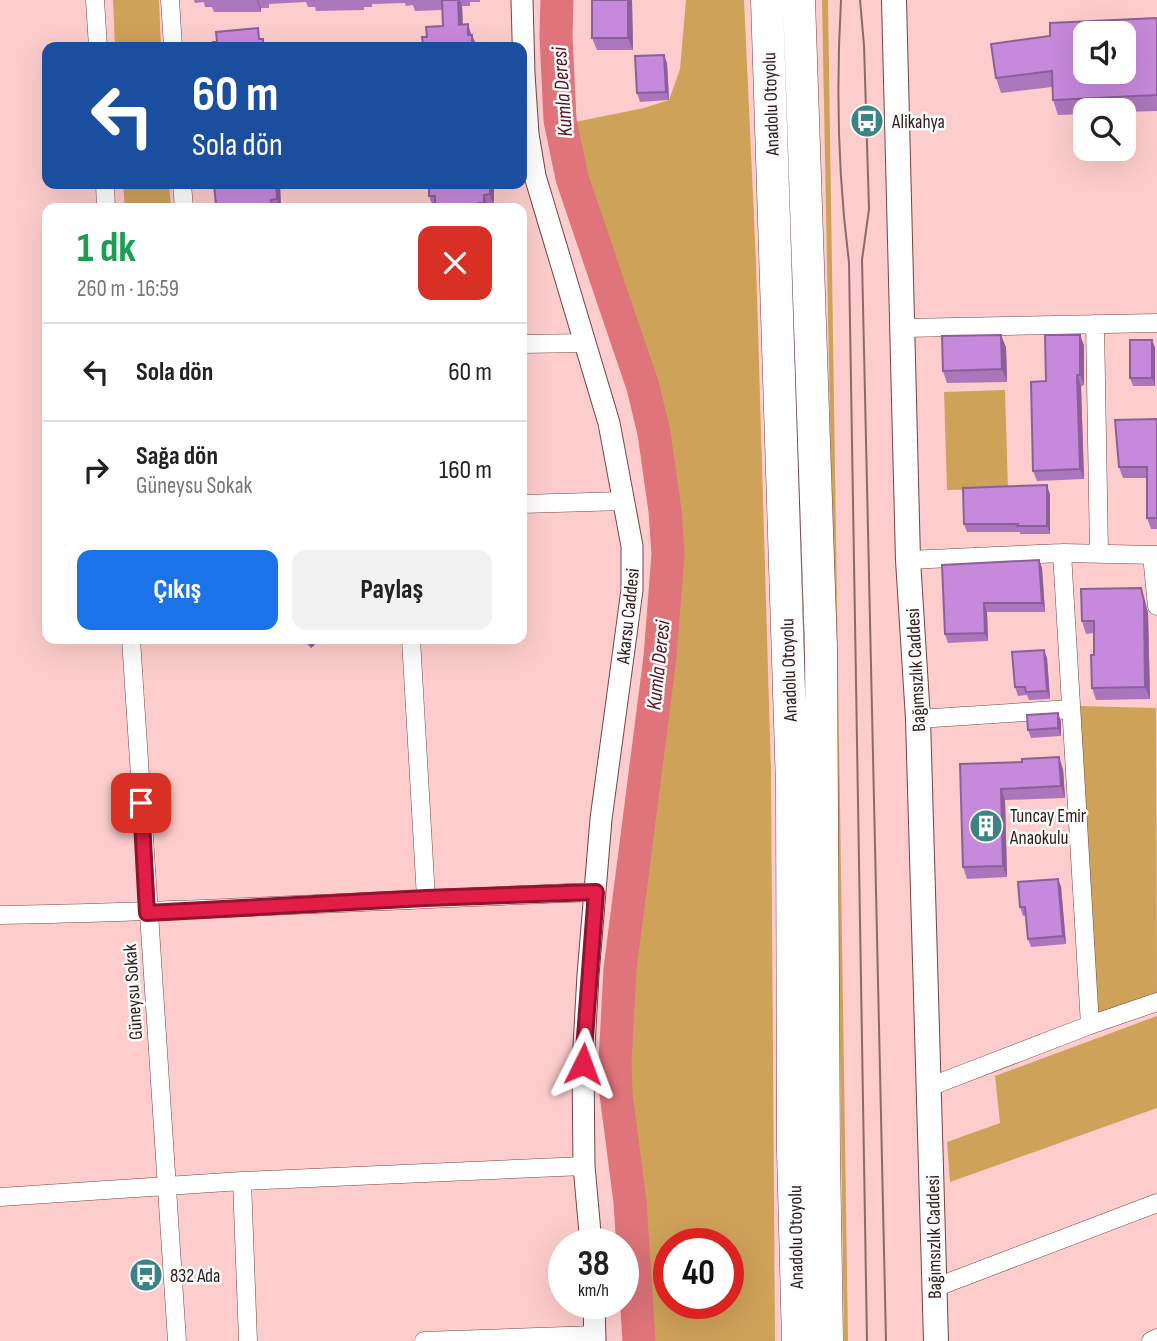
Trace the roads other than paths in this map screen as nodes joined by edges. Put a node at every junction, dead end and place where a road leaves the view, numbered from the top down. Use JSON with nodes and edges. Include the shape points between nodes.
{"nodes":[{"id":1,"x":95,"y":0,"type":"edge"},
{"id":2,"x":170,"y":0,"type":"edge"},
{"id":3,"x":522,"y":0,"type":"edge"},
{"id":4,"x":767,"y":0,"type":"edge"},
{"id":5,"x":799,"y":0,"type":"edge"},
{"id":6,"x":894,"y":0,"type":"edge"},
{"id":7,"x":98,"y":42,"type":"edge"},
{"id":8,"x":173,"y":42,"type":"edge"},
{"id":9,"x":523,"y":42,"type":"edge"},
{"id":10,"x":527,"y":118,"type":"edge"},
{"id":11,"x":1157,"y":323,"type":"edge"},
{"id":12,"x":1095,"y":324,"type":"junction"},
{"id":13,"x":904,"y":328,"type":"junction"},
{"id":14,"x":586,"y":343,"type":"junction"},
{"id":15,"x":527,"y":344,"type":"edge"},
{"id":16,"x":624,"y":501,"type":"junction"},
{"id":17,"x":527,"y":505,"type":"edge"},
{"id":18,"x":1062,"y":553,"type":"junction"},
{"id":19,"x":1099,"y":553,"type":"junction"},
{"id":20,"x":1154,"y":555,"type":"edge"},
{"id":21,"x":908,"y":560,"type":"junction"},
{"id":22,"x":1157,"y":606,"type":"edge"},
{"id":23,"x":131,"y":644,"type":"edge"},
{"id":24,"x":411,"y":644,"type":"edge"},
{"id":25,"x":1071,"y":709,"type":"junction"},
{"id":26,"x":918,"y":719,"type":"junction"},
{"id":27,"x":596,"y":892,"type":"junction"},
{"id":28,"x":426,"y":898,"type":"junction"},
{"id":29,"x":147,"y":913,"type":"junction"},
{"id":30,"x":0,"y":915,"type":"edge"},
{"id":31,"x":1157,"y":1002,"type":"edge"},
{"id":32,"x":1090,"y":1025,"type":"junction"},
{"id":33,"x":929,"y":1087,"type":"junction"},
{"id":34,"x":584,"y":1166,"type":"junction"},
{"id":35,"x":242,"y":1181,"type":"junction"},
{"id":36,"x":168,"y":1185,"type":"junction"},
{"id":37,"x":0,"y":1197,"type":"edge"},
{"id":38,"x":1157,"y":1203,"type":"edge"},
{"id":39,"x":590,"y":1228,"type":"edge"},
{"id":40,"x":934,"y":1288,"type":"junction"},
{"id":41,"x":594,"y":1319,"type":"edge"},
{"id":42,"x":595,"y":1338,"type":"edge"},
{"id":43,"x":1157,"y":1338,"type":"edge"},
{"id":44,"x":177,"y":1341,"type":"edge"},
{"id":45,"x":248,"y":1341,"type":"edge"},
{"id":46,"x":424,"y":1341,"type":"edge"},
{"id":47,"x":798,"y":1341,"type":"edge"},
{"id":48,"x":827,"y":1341,"type":"edge"},
{"id":49,"x":936,"y":1341,"type":"edge"},
{"id":50,"x":1150,"y":1341,"type":"edge"}],
"edges":[{"from":1,"to":7,"type":"street"},
{"from":2,"to":8,"type":"street"},
{"from":3,"to":9,"type":"street","name":"Akarsu Caddesi"},
{"from":4,"to":47,"type":"highway","name":"Anadolu Otoyolu","via":[[792,785]]},
{"from":5,"to":48,"type":"highway","name":"Anadolu Otoyolu","via":[[821,648]]},
{"from":6,"to":13,"type":"main road","name":"Bağımsızlık Caddesi"},
{"from":10,"to":14,"type":"street","name":"Akarsu Caddesi","via":[[535,176]]},
{"from":11,"to":12,"type":"street"},
{"from":12,"to":13,"type":"street"},
{"from":12,"to":19,"type":"street"},
{"from":13,"to":21,"type":"main road","name":"Bağımsızlık Caddesi"},
{"from":14,"to":15,"type":"street"},
{"from":14,"to":16,"type":"street","name":"Akarsu Caddesi","via":[[609,423]]},
{"from":16,"to":17,"type":"street"},
{"from":16,"to":27,"type":"street","name":"Akarsu Caddesi","via":[[632,546],[632,590],[601,819]]},
{"from":18,"to":19,"type":"street"},
{"from":18,"to":21,"type":"street"},
{"from":18,"to":25,"type":"street"},
{"from":19,"to":20,"type":"street"},
{"from":20,"to":22,"type":"street"},
{"from":21,"to":26,"type":"main road","name":"Bağımsızlık Caddesi"},
{"from":23,"to":29,"type":"street","name":"Güneysu Sokak"},
{"from":24,"to":28,"type":"street"},
{"from":25,"to":26,"type":"street"},
{"from":25,"to":32,"type":"street"},
{"from":26,"to":33,"type":"main road","name":"Bağımsızlık Caddesi"},
{"from":27,"to":28,"type":"street"},
{"from":27,"to":34,"type":"street","name":"Akarsu Caddesi","via":[[583,1064]]},
{"from":28,"to":29,"type":"street"},
{"from":29,"to":30,"type":"street"},
{"from":29,"to":36,"type":"street","name":"Güneysu Sokak"},
{"from":31,"to":32,"type":"street"},
{"from":32,"to":33,"type":"street"},
{"from":33,"to":40,"type":"main road","name":"Bağımsızlık Caddesi"},
{"from":34,"to":35,"type":"street"},
{"from":34,"to":39,"type":"street","name":"Akarsu Caddesi"},
{"from":35,"to":36,"type":"street"},
{"from":35,"to":45,"type":"street"},
{"from":36,"to":37,"type":"street"},
{"from":36,"to":44,"type":"street","name":"Güneysu Sokak"},
{"from":38,"to":40,"type":"street"},
{"from":40,"to":49,"type":"main road","name":"Bağımsızlık Caddesi"},
{"from":41,"to":42,"type":"street"},
{"from":42,"to":46,"type":"street"},
{"from":43,"to":50,"type":"street"}]}
